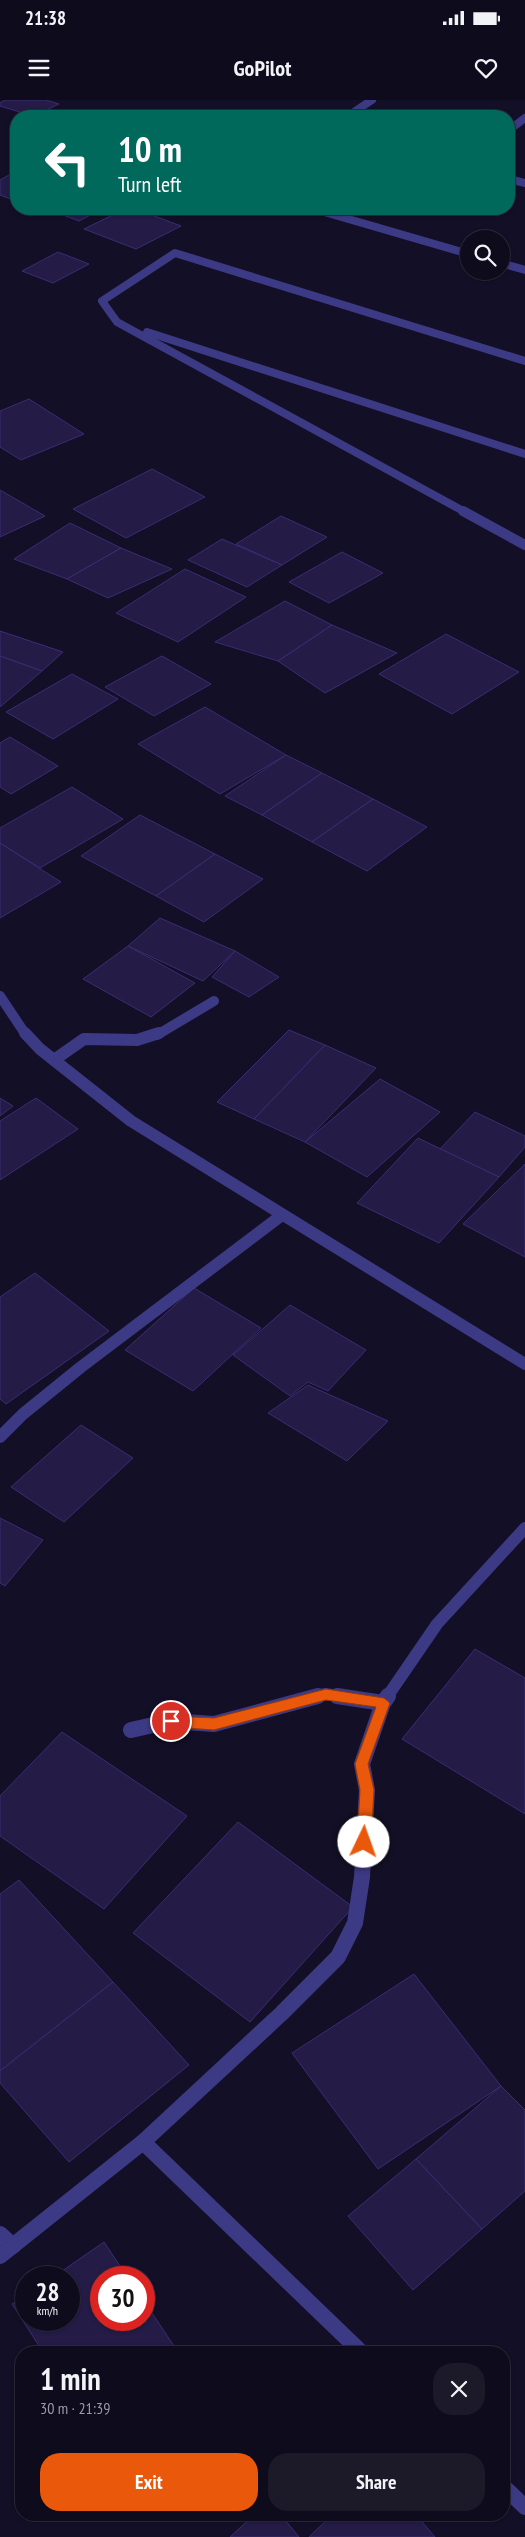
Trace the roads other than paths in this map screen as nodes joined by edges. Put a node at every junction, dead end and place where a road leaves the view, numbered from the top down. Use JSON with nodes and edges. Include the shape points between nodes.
{"nodes":[{"id":1,"x":372,"y":100,"type":"edge"},
{"id":2,"x":357,"y":110,"type":"edge"},
{"id":3,"x":335,"y":215,"type":"edge"},
{"id":4,"x":460,"y":251,"type":"edge"},
{"id":5,"x":510,"y":266,"type":"edge"},
{"id":6,"x":525,"y":270,"type":"edge"},
{"id":7,"x":116,"y":322,"type":"junction"},
{"id":8,"x":525,"y":361,"type":"edge"},
{"id":9,"x":525,"y":454,"type":"edge"},
{"id":10,"x":525,"y":545,"type":"edge"},
{"id":11,"x":0,"y":996,"type":"edge"},
{"id":12,"x":214,"y":1001,"type":"dead end"},
{"id":13,"x":54,"y":1060,"type":"junction"},
{"id":14,"x":282,"y":1215,"type":"junction"},
{"id":15,"x":525,"y":1364,"type":"edge"},
{"id":16,"x":0,"y":1437,"type":"edge"},
{"id":17,"x":525,"y":1528,"type":"edge"},
{"id":18,"x":384,"y":1703,"type":"junction"},
{"id":19,"x":130,"y":1730,"type":"dead end"},
{"id":20,"x":143,"y":2142,"type":"junction"},
{"id":21,"x":0,"y":2234,"type":"edge"},
{"id":22,"x":6,"y":2251,"type":"edge"},
{"id":23,"x":355,"y":2346,"type":"edge"},
{"id":24,"x":510,"y":2493,"type":"edge"},
{"id":25,"x":525,"y":2507,"type":"edge"}],
"edges":[{"from":1,"to":2,"type":"street"},
{"from":3,"to":4,"type":"street"},
{"from":5,"to":6,"type":"street"},
{"from":7,"to":8,"type":"street","via":[[102,301],[175,253]]},
{"from":7,"to":9,"type":"street"},
{"from":7,"to":10,"type":"street"},
{"from":11,"to":13,"type":"street","via":[[26,1034]]},
{"from":12,"to":13,"type":"street","via":[[156,1035],[137,1040],[84,1039]]},
{"from":13,"to":14,"type":"street","via":[[131,1121]]},
{"from":14,"to":15,"type":"street"},
{"from":14,"to":16,"type":"street","via":[[81,1367]]},
{"from":17,"to":18,"type":"street","via":[[437,1624]]},
{"from":18,"to":19,"type":"street","via":[[326,1694],[214,1724],[171,1721]]},
{"from":18,"to":20,"type":"street","via":[[362,1764],[367,1790],[362,1877],[355,1924],[338,1957]]},
{"from":20,"to":22,"type":"street"},
{"from":20,"to":23,"type":"street"},
{"from":21,"to":22,"type":"street"},
{"from":24,"to":25,"type":"street"}]}
